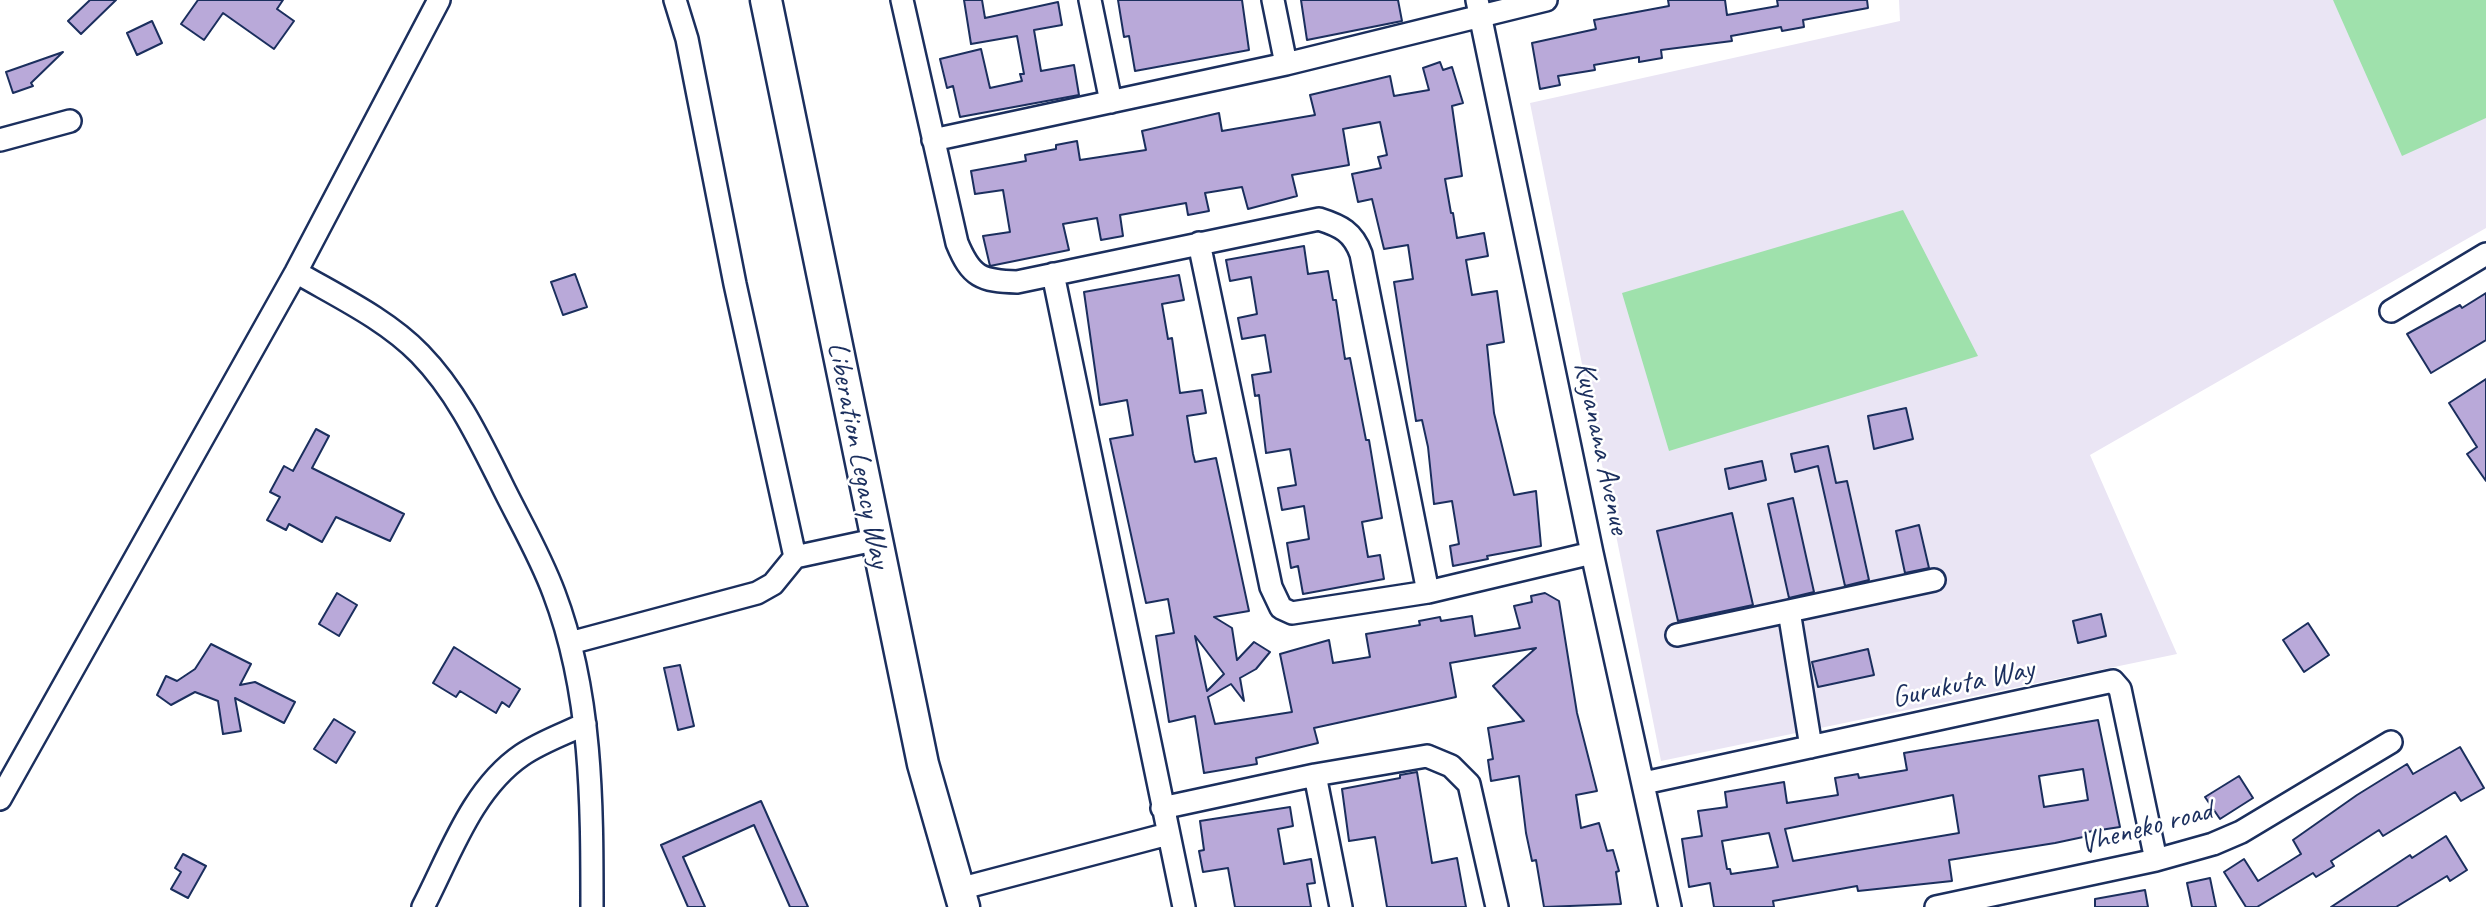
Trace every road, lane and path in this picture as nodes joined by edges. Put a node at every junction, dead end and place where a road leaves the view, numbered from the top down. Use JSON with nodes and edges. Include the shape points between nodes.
{"nodes":[{"id":1,"x":439,"y":0,"type":"edge"},
{"id":2,"x":675,"y":0,"type":"edge"},
{"id":3,"x":766,"y":0,"type":"edge"},
{"id":4,"x":902,"y":0,"type":"edge"},
{"id":5,"x":1090,"y":0,"type":"edge"},
{"id":6,"x":1273,"y":0,"type":"edge"},
{"id":7,"x":1546,"y":0,"type":"edge"},
{"id":8,"x":1479,"y":9,"type":"edge"},
{"id":9,"x":1286,"y":64,"type":"junction"},
{"id":10,"x":1111,"y":102,"type":"junction"},
{"id":11,"x":70,"y":121,"type":"dead end"},
{"id":12,"x":0,"y":140,"type":"edge"},
{"id":13,"x":933,"y":140,"type":"junction"},
{"id":14,"x":1199,"y":243,"type":"junction"},
{"id":15,"x":2486,"y":254,"type":"edge"},
{"id":16,"x":296,"y":272,"type":"junction"},
{"id":17,"x":1053,"y":274,"type":"junction"},
{"id":18,"x":2391,"y":311,"type":"dead end"},
{"id":19,"x":874,"y":540,"type":"junction"},
{"id":20,"x":1592,"y":553,"type":"junction"},
{"id":21,"x":795,"y":557,"type":"junction"},
{"id":22,"x":1934,"y":580,"type":"dead end"},
{"id":23,"x":1428,"y":592,"type":"junction"},
{"id":24,"x":1789,"y":611,"type":"junction"},
{"id":25,"x":1677,"y":635,"type":"dead end"},
{"id":26,"x":570,"y":643,"type":"junction"},
{"id":27,"x":585,"y":723,"type":"junction"},
{"id":28,"x":2391,"y":742,"type":"dead end"},
{"id":29,"x":1811,"y":747,"type":"junction"},
{"id":30,"x":1315,"y":775,"type":"junction"},
{"id":31,"x":1644,"y":783,"type":"junction"},
{"id":32,"x":0,"y":799,"type":"edge"},
{"id":33,"x":1162,"y":808,"type":"junction"},
{"id":34,"x":1168,"y":834,"type":"junction"},
{"id":35,"x":2156,"y":860,"type":"junction"},
{"id":36,"x":961,"y":898,"type":"edge"},
{"id":37,"x":2023,"y":898,"type":"edge"},
{"id":38,"x":423,"y":907,"type":"edge"},
{"id":39,"x":592,"y":907,"type":"edge"},
{"id":40,"x":1184,"y":907,"type":"edge"},
{"id":41,"x":1341,"y":907,"type":"edge"},
{"id":42,"x":1497,"y":907,"type":"edge"},
{"id":43,"x":1670,"y":907,"type":"edge"},
{"id":44,"x":1936,"y":907,"type":"edge"}],
"edges":[{"from":1,"to":16,"type":"street"},
{"from":2,"to":21,"type":"street","via":[[687,39]]},
{"from":3,"to":19,"type":"main road","name":"Liberation Legacy Way"},
{"from":4,"to":13,"type":"street"},
{"from":5,"to":10,"type":"street"},
{"from":6,"to":9,"type":"street"},
{"from":7,"to":8,"type":"street"},
{"from":8,"to":9,"type":"street"},
{"from":8,"to":20,"type":"street","name":"Kuyanana Avenue"},
{"from":9,"to":10,"type":"street"},
{"from":10,"to":13,"type":"street"},
{"from":11,"to":12,"type":"street"},
{"from":13,"to":17,"type":"street","via":[[957,243],[977,276],[1017,282]]},
{"from":14,"to":17,"type":"street"},
{"from":14,"to":23,"type":"street","via":[[1275,600],[1292,612]]},
{"from":14,"to":23,"type":"street","via":[[1319,219],[1342,226],[1356,239]]},
{"from":15,"to":18,"type":"street"},
{"from":16,"to":26,"type":"street","via":[[385,326],[418,352],[445,383],[539,557]]},
{"from":16,"to":32,"type":"street"},
{"from":17,"to":33,"type":"street"},
{"from":19,"to":21,"type":"street"},
{"from":19,"to":36,"type":"main road","name":"Liberation Legacy Way","via":[[923,764]]},
{"from":20,"to":23,"type":"street"},
{"from":20,"to":31,"type":"street","name":"Kuyanana Avenue"},
{"from":21,"to":26,"type":"street","via":[[774,584],[757,593]]},
{"from":22,"to":24,"type":"street"},
{"from":24,"to":25,"type":"street"},
{"from":24,"to":29,"type":"street"},
{"from":26,"to":27,"type":"street"},
{"from":27,"to":38,"type":"street","via":[[504,769],[471,814]]},
{"from":27,"to":39,"type":"street","via":[[592,793]]},
{"from":28,"to":35,"type":"street","name":"Vheneko road","via":[[2241,832]]},
{"from":29,"to":31,"type":"street","name":"Gurukuta Way"},
{"from":29,"to":35,"type":"street","name":"Gurukuta Way","via":[[2113,681],[2120,689]]},
{"from":30,"to":33,"type":"street"},
{"from":30,"to":41,"type":"street"},
{"from":30,"to":42,"type":"street","via":[[1427,756],[1451,766],[1469,784]]},
{"from":31,"to":43,"type":"street","name":"Kuyanana Avenue"},
{"from":33,"to":34,"type":"street"},
{"from":34,"to":36,"type":"street"},
{"from":34,"to":40,"type":"street"},
{"from":35,"to":37,"type":"street","name":"Vheneko road"},
{"from":37,"to":44,"type":"street","name":"Vheneko road"}]}
